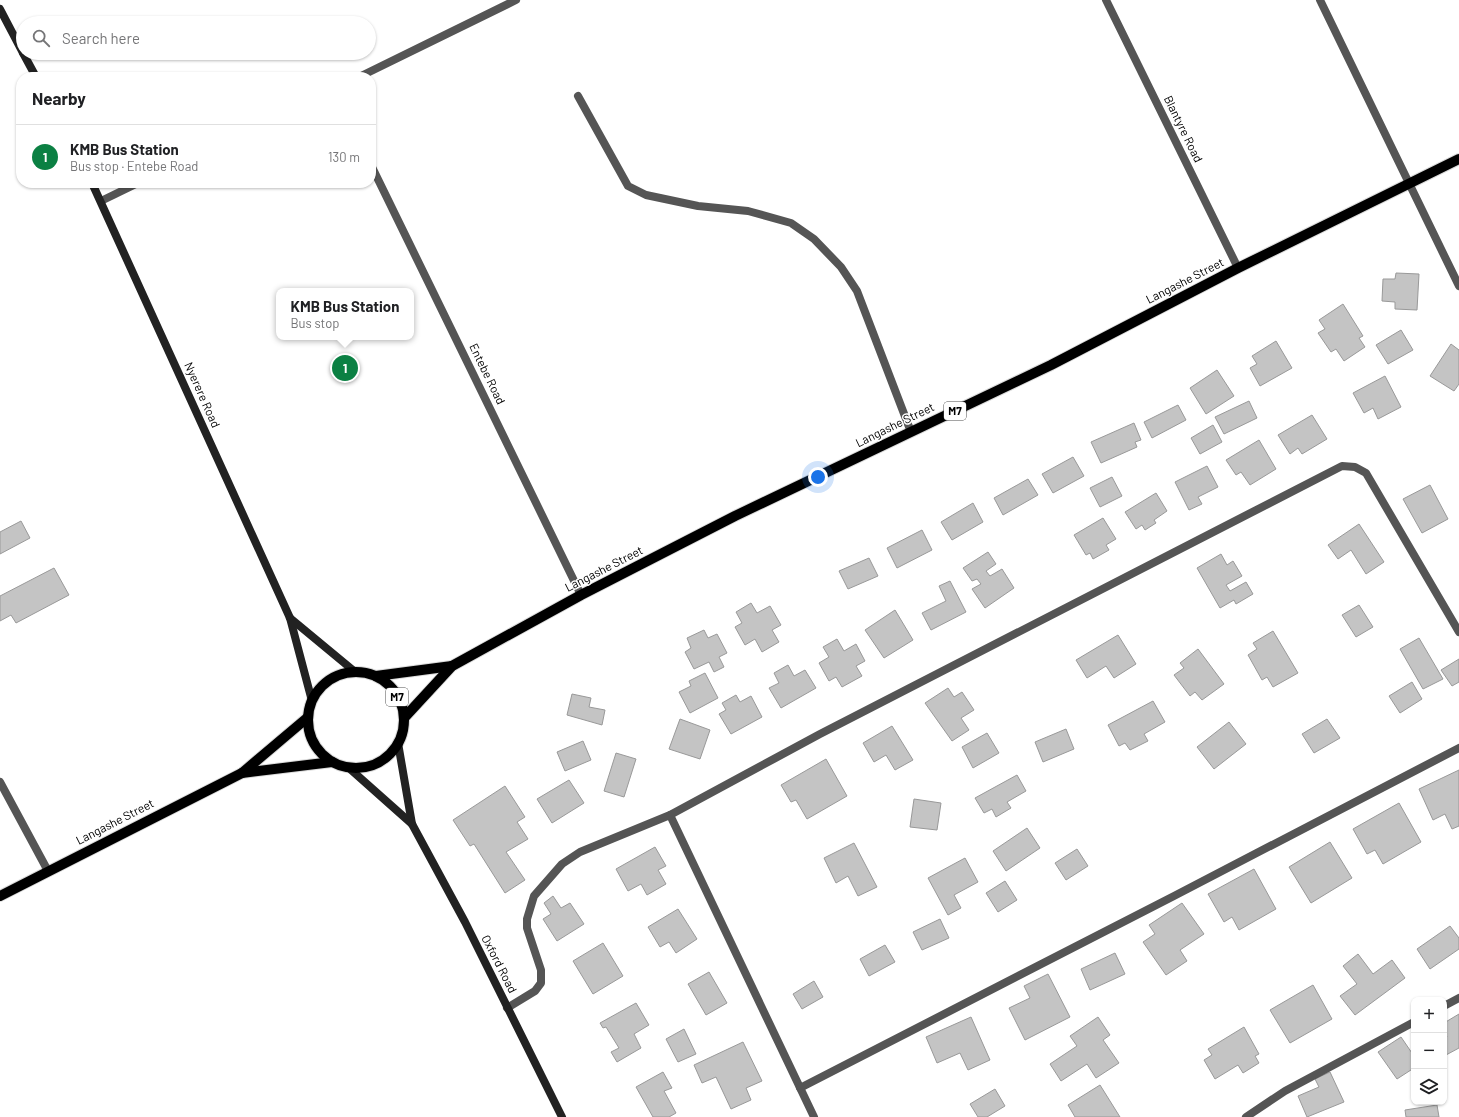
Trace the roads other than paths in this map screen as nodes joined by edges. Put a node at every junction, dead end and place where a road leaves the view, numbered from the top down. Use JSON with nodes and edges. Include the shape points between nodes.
{"nodes":[{"id":1,"x":516,"y":0,"type":"edge"},
{"id":2,"x":1106,"y":0,"type":"edge"},
{"id":3,"x":1320,"y":0,"type":"edge"},
{"id":4,"x":0,"y":9,"type":"edge"},
{"id":5,"x":16,"y":40,"type":"edge"},
{"id":6,"x":27,"y":60,"type":"edge"},
{"id":7,"x":33,"y":72,"type":"edge"},
{"id":8,"x":369,"y":72,"type":"edge"},
{"id":9,"x":578,"y":96,"type":"dead end"},
{"id":10,"x":1459,"y":159,"type":"edge"},
{"id":11,"x":376,"y":175,"type":"edge"},
{"id":12,"x":1410,"y":184,"type":"junction"},
{"id":13,"x":94,"y":188,"type":"edge"},
{"id":14,"x":128,"y":188,"type":"edge"},
{"id":15,"x":101,"y":201,"type":"junction"},
{"id":16,"x":1238,"y":268,"type":"junction"},
{"id":17,"x":1459,"y":286,"type":"edge"},
{"id":18,"x":910,"y":432,"type":"junction"},
{"id":19,"x":581,"y":595,"type":"junction"},
{"id":20,"x":290,"y":618,"type":"junction"},
{"id":21,"x":1459,"y":632,"type":"edge"},
{"id":22,"x":452,"y":666,"type":"junction"},
{"id":23,"x":354,"y":671,"type":"junction"},
{"id":24,"x":376,"y":676,"type":"junction"},
{"id":25,"x":312,"y":700,"type":"junction"},
{"id":26,"x":307,"y":718,"type":"junction"},
{"id":27,"x":404,"y":718,"type":"junction"},
{"id":28,"x":398,"y":743,"type":"junction"},
{"id":29,"x":1459,"y":748,"type":"edge"},
{"id":30,"x":332,"y":762,"type":"junction"},
{"id":31,"x":349,"y":768,"type":"junction"},
{"id":32,"x":242,"y":773,"type":"junction"},
{"id":33,"x":0,"y":782,"type":"edge"},
{"id":34,"x":670,"y":815,"type":"junction"},
{"id":35,"x":412,"y":824,"type":"junction"},
{"id":36,"x":48,"y":871,"type":"junction"},
{"id":37,"x":0,"y":896,"type":"edge"},
{"id":38,"x":1459,"y":998,"type":"edge"},
{"id":39,"x":1447,"y":1004,"type":"edge"},
{"id":40,"x":508,"y":1008,"type":"junction"},
{"id":41,"x":1411,"y":1024,"type":"edge"},
{"id":42,"x":800,"y":1088,"type":"junction"},
{"id":43,"x":562,"y":1117,"type":"edge"},
{"id":44,"x":814,"y":1117,"type":"edge"},
{"id":45,"x":1246,"y":1117,"type":"edge"}],
"edges":[{"from":1,"to":8,"type":"street"},
{"from":2,"to":16,"type":"street","name":"Blantyre Road"},
{"from":3,"to":12,"type":"street"},
{"from":4,"to":5,"type":"main road"},
{"from":6,"to":7,"type":"main road"},
{"from":9,"to":18,"type":"street","via":[[628,186],[646,195],[698,206],[748,211],[791,223],[814,239],[841,267],[857,291]]},
{"from":10,"to":12,"type":"main road","name":"Langashe Street","number":"M7"},
{"from":11,"to":19,"type":"street","name":"Entebe Road"},
{"from":12,"to":16,"type":"main road","name":"Langashe Street","number":"M7"},
{"from":12,"to":17,"type":"street"},
{"from":13,"to":15,"type":"main road","name":"Nyerere Road"},
{"from":14,"to":15,"type":"street"},
{"from":15,"to":20,"type":"main road","name":"Nyerere Road"},
{"from":16,"to":18,"type":"main road","name":"Langashe Street","number":"M7","via":[[1051,365]]},
{"from":18,"to":19,"type":"main road","name":"Langashe Street","number":"M7","via":[[735,516]]},
{"from":19,"to":22,"type":"main road","name":"Langashe Street","number":"M7"},
{"from":20,"to":23,"type":"main road","name":"Nyerere Road"},
{"from":20,"to":25,"type":"main road","name":"Nyerere Road"},
{"from":21,"to":34,"type":"street","via":[[1366,473],[1355,467],[1342,466],[820,734]]},
{"from":22,"to":24,"type":"main road","name":"Langashe Street","number":"M7"},
{"from":22,"to":27,"type":"main road","name":"Langashe Street","number":"M7"},
{"from":23,"to":24,"type":"main road","number":"M7"},
{"from":23,"to":25,"type":"main road","number":"M7","via":[[340,673],[329,679],[319,688]]},
{"from":24,"to":27,"type":"main road","number":"M7","via":[[390,686],[400,701]]},
{"from":25,"to":26,"type":"main road","number":"M7"},
{"from":26,"to":30,"type":"main road","number":"M7","via":[[313,744]]},
{"from":26,"to":32,"type":"main road","name":"Langashe Street","number":"M7"},
{"from":27,"to":28,"type":"main road","number":"M7","via":[[403,731]]},
{"from":28,"to":31,"type":"main road","number":"M7","via":[[389,755],[377,763],[364,768]]},
{"from":28,"to":35,"type":"main road","name":"Oxford Road"},
{"from":29,"to":42,"type":"street"},
{"from":30,"to":31,"type":"main road","number":"M7"},
{"from":30,"to":32,"type":"main road","name":"Langashe Street","number":"M7"},
{"from":31,"to":35,"type":"main road","name":"Oxford Road"},
{"from":32,"to":36,"type":"main road","name":"Langashe Street","number":"M7"},
{"from":33,"to":36,"type":"street"},
{"from":34,"to":40,"type":"street","via":[[580,852],[562,864],[546,881],[534,896],[527,919],[527,928],[541,970],[541,983],[535,991]]},
{"from":34,"to":42,"type":"street"},
{"from":35,"to":40,"type":"main road","name":"Oxford Road"},
{"from":36,"to":37,"type":"main road","name":"Langashe Street","number":"M7"},
{"from":38,"to":39,"type":"street"},
{"from":40,"to":43,"type":"main road","name":"Oxford Road"},
{"from":41,"to":45,"type":"street","via":[[1286,1091]]},
{"from":42,"to":44,"type":"street"}]}
